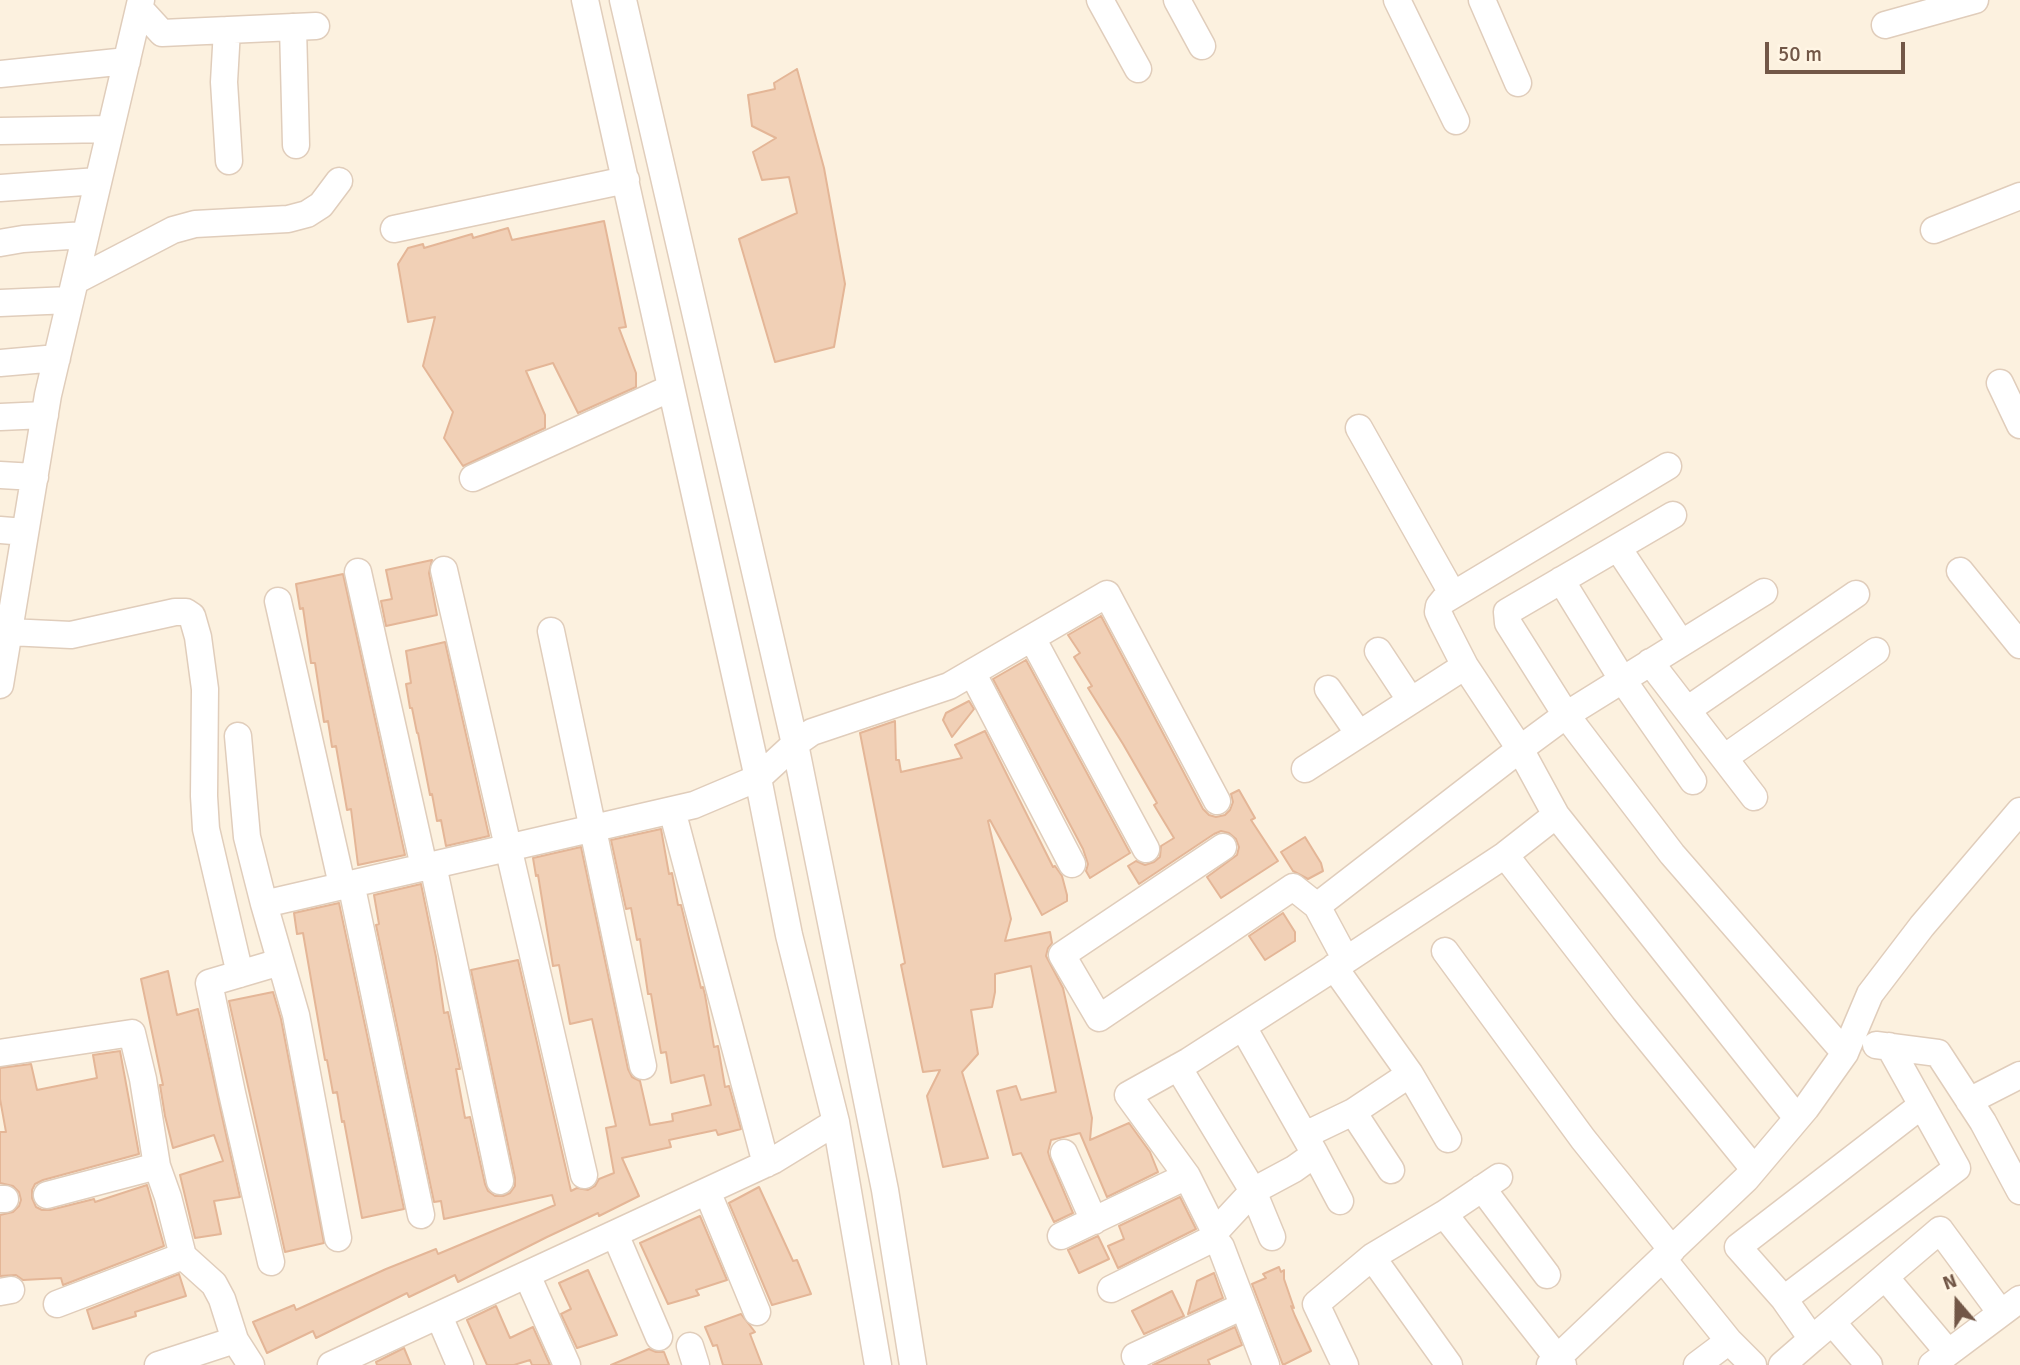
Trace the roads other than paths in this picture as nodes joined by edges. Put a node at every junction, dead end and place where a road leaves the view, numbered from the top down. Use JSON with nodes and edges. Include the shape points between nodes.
{"nodes":[{"id":1,"x":585,"y":0,"type":"edge"},
{"id":2,"x":623,"y":0,"type":"edge"},
{"id":3,"x":1100,"y":0,"type":"edge"},
{"id":4,"x":1177,"y":0,"type":"edge"},
{"id":5,"x":1397,"y":0,"type":"edge"},
{"id":6,"x":1482,"y":0,"type":"edge"},
{"id":7,"x":1975,"y":0,"type":"edge"},
{"id":8,"x":140,"y":4,"type":"edge"},
{"id":9,"x":1885,"y":25,"type":"dead end"},
{"id":10,"x":227,"y":30,"type":"junction"},
{"id":11,"x":1202,"y":46,"type":"dead end"},
{"id":12,"x":127,"y":61,"type":"junction"},
{"id":13,"x":1138,"y":69,"type":"dead end"},
{"id":14,"x":0,"y":74,"type":"edge"},
{"id":15,"x":1518,"y":83,"type":"dead end"},
{"id":16,"x":1456,"y":121,"type":"dead end"},
{"id":17,"x":110,"y":129,"type":"junction"},
{"id":18,"x":0,"y":131,"type":"edge"},
{"id":19,"x":296,"y":145,"type":"dead end"},
{"id":20,"x":229,"y":161,"type":"dead end"},
{"id":21,"x":626,"y":180,"type":"junction"},
{"id":22,"x":97,"y":181,"type":"junction"},
{"id":23,"x":340,"y":181,"type":"dead end"},
{"id":24,"x":0,"y":188,"type":"edge"},
{"id":25,"x":2020,"y":196,"type":"edge"},
{"id":26,"x":394,"y":229,"type":"dead end"},
{"id":27,"x":1934,"y":230,"type":"dead end"},
{"id":28,"x":85,"y":235,"type":"junction"},
{"id":29,"x":0,"y":243,"type":"edge"},
{"id":30,"x":72,"y":290,"type":"junction"},
{"id":31,"x":0,"y":303,"type":"edge"},
{"id":32,"x":57,"y":358,"type":"junction"},
{"id":33,"x":0,"y":363,"type":"edge"},
{"id":34,"x":2000,"y":383,"type":"dead end"},
{"id":35,"x":671,"y":388,"type":"junction"},
{"id":36,"x":45,"y":415,"type":"junction"},
{"id":37,"x":0,"y":417,"type":"edge"},
{"id":38,"x":2020,"y":425,"type":"edge"},
{"id":39,"x":1359,"y":428,"type":"dead end"},
{"id":40,"x":1668,"y":466,"type":"dead end"},
{"id":41,"x":0,"y":475,"type":"edge"},
{"id":42,"x":35,"y":477,"type":"junction"},
{"id":43,"x":473,"y":478,"type":"dead end"},
{"id":44,"x":1673,"y":515,"type":"dead end"},
{"id":45,"x":13,"y":531,"type":"edge"},
{"id":46,"x":1618,"y":548,"type":"junction"},
{"id":47,"x":444,"y":570,"type":"dead end"},
{"id":48,"x":1960,"y":571,"type":"dead end"},
{"id":49,"x":358,"y":572,"type":"dead end"},
{"id":50,"x":1561,"y":580,"type":"junction"},
{"id":51,"x":1764,"y":592,"type":"dead end"},
{"id":52,"x":1856,"y":594,"type":"dead end"},
{"id":53,"x":1453,"y":595,"type":"junction"},
{"id":54,"x":278,"y":601,"type":"dead end"},
{"id":55,"x":551,"y":631,"type":"dead end"},
{"id":56,"x":9,"y":632,"type":"junction"},
{"id":57,"x":1032,"y":638,"type":"junction"},
{"id":58,"x":1681,"y":643,"type":"junction"},
{"id":59,"x":2020,"y":645,"type":"edge"},
{"id":60,"x":1876,"y":651,"type":"dead end"},
{"id":61,"x":1378,"y":652,"type":"dead end"},
{"id":62,"x":1650,"y":662,"type":"junction"},
{"id":63,"x":1465,"y":666,"type":"junction"},
{"id":64,"x":973,"y":674,"type":"junction"},
{"id":65,"x":1622,"y":680,"type":"junction"},
{"id":66,"x":0,"y":685,"type":"edge"},
{"id":67,"x":1328,"y":690,"type":"dead end"},
{"id":68,"x":1411,"y":701,"type":"junction"},
{"id":69,"x":1687,"y":710,"type":"junction"},
{"id":70,"x":1566,"y":715,"type":"junction"},
{"id":71,"x":1359,"y":734,"type":"junction"},
{"id":72,"x":238,"y":736,"type":"dead end"},
{"id":73,"x":795,"y":744,"type":"junction"},
{"id":74,"x":1520,"y":749,"type":"junction"},
{"id":75,"x":1724,"y":758,"type":"junction"},
{"id":76,"x":1305,"y":769,"type":"dead end"},
{"id":77,"x":758,"y":778,"type":"junction"},
{"id":78,"x":1693,"y":781,"type":"dead end"},
{"id":79,"x":1754,"y":797,"type":"dead end"},
{"id":80,"x":1217,"y":802,"type":"dead end"},
{"id":81,"x":672,"y":810,"type":"junction"},
{"id":82,"x":2020,"y":811,"type":"edge"},
{"id":83,"x":1556,"y":815,"type":"junction"},
{"id":84,"x":591,"y":828,"type":"junction"},
{"id":85,"x":509,"y":847,"type":"junction"},
{"id":86,"x":1223,"y":847,"type":"dead end"},
{"id":87,"x":1146,"y":849,"type":"dead end"},
{"id":88,"x":1504,"y":855,"type":"junction"},
{"id":89,"x":1072,"y":864,"type":"dead end"},
{"id":90,"x":429,"y":866,"type":"junction"},
{"id":91,"x":347,"y":884,"type":"junction"},
{"id":92,"x":264,"y":904,"type":"junction"},
{"id":93,"x":1317,"y":906,"type":"junction"},
{"id":94,"x":1445,"y":951,"type":"dead end"},
{"id":95,"x":280,"y":962,"type":"junction"},
{"id":96,"x":1340,"y":963,"type":"junction"},
{"id":97,"x":240,"y":974,"type":"junction"},
{"id":98,"x":1243,"y":1027,"type":"junction"},
{"id":99,"x":1889,"y":1046,"type":"junction"},
{"id":100,"x":1847,"y":1047,"type":"junction"},
{"id":101,"x":0,"y":1053,"type":"edge"},
{"id":102,"x":643,"y":1066,"type":"dead end"},
{"id":103,"x":1178,"y":1067,"type":"junction"},
{"id":104,"x":1410,"y":1074,"type":"junction"},
{"id":105,"x":2020,"y":1075,"type":"edge"},
{"id":106,"x":1969,"y":1101,"type":"junction"},
{"id":107,"x":1922,"y":1105,"type":"junction"},
{"id":108,"x":1353,"y":1112,"type":"junction"},
{"id":109,"x":1797,"y":1118,"type":"junction"},
{"id":110,"x":836,"y":1122,"type":"junction"},
{"id":111,"x":1448,"y":1139,"type":"dead end"},
{"id":112,"x":1310,"y":1144,"type":"junction"},
{"id":113,"x":1064,"y":1153,"type":"dead end"},
{"id":114,"x":2013,"y":1163,"type":"edge"},
{"id":115,"x":766,"y":1164,"type":"junction"},
{"id":116,"x":157,"y":1166,"type":"junction"},
{"id":117,"x":1754,"y":1169,"type":"junction"},
{"id":118,"x":1391,"y":1170,"type":"dead end"},
{"id":119,"x":584,"y":1174,"type":"dead end"},
{"id":120,"x":1187,"y":1177,"type":"junction"},
{"id":121,"x":500,"y":1181,"type":"dead end"},
{"id":122,"x":707,"y":1191,"type":"junction"},
{"id":123,"x":1253,"y":1191,"type":"junction"},
{"id":124,"x":2020,"y":1191,"type":"edge"},
{"id":125,"x":47,"y":1195,"type":"dead end"},
{"id":126,"x":1340,"y":1201,"type":"dead end"},
{"id":127,"x":1444,"y":1214,"type":"junction"},
{"id":128,"x":421,"y":1215,"type":"dead end"},
{"id":129,"x":1708,"y":1215,"type":"junction"},
{"id":130,"x":1094,"y":1221,"type":"junction"},
{"id":131,"x":615,"y":1234,"type":"junction"},
{"id":132,"x":1214,"y":1235,"type":"junction"},
{"id":133,"x":1061,"y":1237,"type":"dead end"},
{"id":134,"x":1272,"y":1237,"type":"dead end"},
{"id":135,"x":338,"y":1238,"type":"dead end"},
{"id":136,"x":1738,"y":1247,"type":"junction"},
{"id":137,"x":1667,"y":1254,"type":"junction"},
{"id":138,"x":184,"y":1256,"type":"junction"},
{"id":139,"x":1372,"y":1257,"type":"junction"},
{"id":140,"x":271,"y":1262,"type":"dead end"},
{"id":141,"x":527,"y":1275,"type":"junction"},
{"id":142,"x":1547,"y":1275,"type":"dead end"},
{"id":143,"x":1885,"y":1277,"type":"junction"},
{"id":144,"x":1111,"y":1289,"type":"dead end"},
{"id":145,"x":1784,"y":1299,"type":"junction"},
{"id":146,"x":57,"y":1304,"type":"dead end"},
{"id":147,"x":1243,"y":1306,"type":"junction"},
{"id":148,"x":2010,"y":1306,"type":"edge"},
{"id":149,"x":757,"y":1312,"type":"dead end"},
{"id":150,"x":439,"y":1316,"type":"junction"},
{"id":151,"x":1822,"y":1330,"type":"junction"},
{"id":152,"x":659,"y":1337,"type":"dead end"},
{"id":153,"x":235,"y":1340,"type":"junction"},
{"id":154,"x":1729,"y":1341,"type":"junction"},
{"id":155,"x":1135,"y":1356,"type":"dead end"},
{"id":156,"x":1940,"y":1359,"type":"edge"},
{"id":157,"x":344,"y":1363,"type":"edge"},
{"id":158,"x":1557,"y":1363,"type":"edge"},
{"id":159,"x":158,"y":1365,"type":"edge"},
{"id":160,"x":251,"y":1365,"type":"edge"},
{"id":161,"x":460,"y":1365,"type":"edge"},
{"id":162,"x":567,"y":1365,"type":"edge"},
{"id":163,"x":878,"y":1365,"type":"edge"},
{"id":164,"x":913,"y":1365,"type":"edge"},
{"id":165,"x":1266,"y":1365,"type":"edge"},
{"id":166,"x":1345,"y":1365,"type":"edge"},
{"id":167,"x":1449,"y":1365,"type":"edge"},
{"id":168,"x":1697,"y":1365,"type":"edge"},
{"id":169,"x":1753,"y":1365,"type":"edge"},
{"id":170,"x":1782,"y":1365,"type":"edge"},
{"id":171,"x":1869,"y":1365,"type":"edge"}],
"edges":[{"from":1,"to":21,"type":"street"},
{"from":2,"to":73,"type":"street"},
{"from":3,"to":13,"type":"street"},
{"from":4,"to":11,"type":"street"},
{"from":5,"to":16,"type":"street"},
{"from":6,"to":15,"type":"street"},
{"from":7,"to":9,"type":"street"},
{"from":8,"to":10,"type":"street","via":[[162,33]]},
{"from":8,"to":12,"type":"street"},
{"from":10,"to":19,"type":"street","via":[[304,27]]},
{"from":10,"to":20,"type":"street","via":[[224,82]]},
{"from":12,"to":14,"type":"street"},
{"from":12,"to":17,"type":"street"},
{"from":17,"to":18,"type":"street"},
{"from":17,"to":22,"type":"street"},
{"from":21,"to":26,"type":"street"},
{"from":21,"to":35,"type":"street"},
{"from":22,"to":24,"type":"street"},
{"from":22,"to":28,"type":"street"},
{"from":23,"to":30,"type":"street","via":[[321,205],[307,214],[173,230]]},
{"from":25,"to":27,"type":"street"},
{"from":28,"to":29,"type":"street"},
{"from":28,"to":30,"type":"street"},
{"from":30,"to":31,"type":"street"},
{"from":30,"to":32,"type":"street"},
{"from":32,"to":33,"type":"street"},
{"from":32,"to":36,"type":"street"},
{"from":34,"to":38,"type":"street"},
{"from":35,"to":43,"type":"street"},
{"from":35,"to":77,"type":"street"},
{"from":36,"to":37,"type":"street"},
{"from":36,"to":42,"type":"street"},
{"from":39,"to":53,"type":"street"},
{"from":40,"to":53,"type":"street"},
{"from":41,"to":42,"type":"street"},
{"from":42,"to":45,"type":"street"},
{"from":44,"to":46,"type":"street"},
{"from":45,"to":56,"type":"street"},
{"from":46,"to":50,"type":"street"},
{"from":46,"to":58,"type":"street"},
{"from":47,"to":85,"type":"street"},
{"from":48,"to":59,"type":"street"},
{"from":49,"to":90,"type":"street"},
{"from":50,"to":65,"type":"street"},
{"from":50,"to":70,"type":"street","via":[[1507,612],[1506,617]]},
{"from":51,"to":58,"type":"street"},
{"from":52,"to":69,"type":"street"},
{"from":53,"to":63,"type":"street","via":[[1443,601],[1438,612]]},
{"from":54,"to":91,"type":"street"},
{"from":55,"to":84,"type":"street"},
{"from":56,"to":66,"type":"street"},
{"from":56,"to":97,"type":"street","via":[[71,635],[175,612],[192,616],[205,689],[206,829]]},
{"from":57,"to":64,"type":"street"},
{"from":57,"to":80,"type":"street","via":[[1107,594]]},
{"from":57,"to":87,"type":"street"},
{"from":58,"to":62,"type":"street"},
{"from":60,"to":75,"type":"street"},
{"from":61,"to":68,"type":"street"},
{"from":62,"to":65,"type":"street"},
{"from":62,"to":69,"type":"street"},
{"from":63,"to":68,"type":"street"},
{"from":63,"to":74,"type":"street"},
{"from":64,"to":73,"type":"street","via":[[812,732]]},
{"from":64,"to":89,"type":"street"},
{"from":65,"to":70,"type":"street"},
{"from":65,"to":78,"type":"street"},
{"from":67,"to":71,"type":"street"},
{"from":68,"to":71,"type":"street"},
{"from":69,"to":75,"type":"street"},
{"from":70,"to":74,"type":"street"},
{"from":70,"to":100,"type":"street","via":[[1678,862]]},
{"from":71,"to":76,"type":"street"},
{"from":72,"to":92,"type":"street","via":[[247,837]]},
{"from":73,"to":77,"type":"street"},
{"from":73,"to":164,"type":"street","via":[[885,1190]]},
{"from":74,"to":83,"type":"street"},
{"from":74,"to":93,"type":"street"},
{"from":75,"to":79,"type":"street"},
{"from":77,"to":81,"type":"street"},
{"from":77,"to":110,"type":"street","via":[[789,935]]},
{"from":81,"to":84,"type":"street"},
{"from":81,"to":115,"type":"street"},
{"from":82,"to":100,"type":"street","via":[[1870,993]]},
{"from":83,"to":88,"type":"street"},
{"from":83,"to":109,"type":"street"},
{"from":84,"to":85,"type":"street"},
{"from":84,"to":102,"type":"street"},
{"from":85,"to":90,"type":"street"},
{"from":85,"to":119,"type":"street"},
{"from":86,"to":93,"type":"street","via":[[1062,955],[1099,1017],[1293,887]]},
{"from":88,"to":96,"type":"street"},
{"from":88,"to":117,"type":"street"},
{"from":90,"to":91,"type":"street"},
{"from":90,"to":121,"type":"street"},
{"from":91,"to":92,"type":"street"},
{"from":91,"to":128,"type":"street"},
{"from":92,"to":95,"type":"street"},
{"from":93,"to":96,"type":"street"},
{"from":94,"to":137,"type":"street"},
{"from":95,"to":97,"type":"street"},
{"from":95,"to":135,"type":"street","via":[[296,1015]]},
{"from":96,"to":98,"type":"street"},
{"from":96,"to":104,"type":"street"},
{"from":97,"to":140,"type":"street","via":[[209,983]]},
{"from":98,"to":103,"type":"street"},
{"from":98,"to":112,"type":"street"},
{"from":99,"to":100,"type":"street"},
{"from":99,"to":106,"type":"street","via":[[1938,1054]]},
{"from":99,"to":107,"type":"street"},
{"from":100,"to":109,"type":"street"},
{"from":101,"to":116,"type":"street","via":[[132,1033]]},
{"from":103,"to":120,"type":"street","via":[[1128,1095]]},
{"from":103,"to":123,"type":"street"},
{"from":104,"to":108,"type":"street"},
{"from":104,"to":111,"type":"street"},
{"from":105,"to":106,"type":"street"},
{"from":106,"to":114,"type":"street"},
{"from":107,"to":136,"type":"street"},
{"from":107,"to":145,"type":"street","via":[[1957,1168]]},
{"from":108,"to":112,"type":"street"},
{"from":108,"to":118,"type":"street"},
{"from":109,"to":117,"type":"street"},
{"from":110,"to":115,"type":"street"},
{"from":110,"to":163,"type":"street"},
{"from":112,"to":123,"type":"street","via":[[1294,1169]]},
{"from":112,"to":126,"type":"street"},
{"from":113,"to":130,"type":"street"},
{"from":114,"to":124,"type":"street"},
{"from":115,"to":122,"type":"street"},
{"from":116,"to":125,"type":"street"},
{"from":116,"to":138,"type":"street"},
{"from":117,"to":129,"type":"street"},
{"from":120,"to":130,"type":"street"},
{"from":120,"to":132,"type":"street"},
{"from":122,"to":131,"type":"street"},
{"from":122,"to":149,"type":"street"},
{"from":123,"to":132,"type":"street"},
{"from":123,"to":134,"type":"street"},
{"from":127,"to":139,"type":"street"},
{"from":127,"to":142,"type":"street","via":[[1490,1183]]},
{"from":127,"to":158,"type":"street"},
{"from":129,"to":136,"type":"street"},
{"from":129,"to":137,"type":"street"},
{"from":130,"to":133,"type":"street"},
{"from":131,"to":141,"type":"street"},
{"from":131,"to":152,"type":"street"},
{"from":132,"to":144,"type":"street"},
{"from":132,"to":147,"type":"street"},
{"from":136,"to":145,"type":"street"},
{"from":137,"to":154,"type":"street"},
{"from":137,"to":158,"type":"street"},
{"from":138,"to":146,"type":"street"},
{"from":138,"to":153,"type":"street","via":[[214,1284]]},
{"from":139,"to":166,"type":"street","via":[[1316,1304]]},
{"from":139,"to":167,"type":"street"},
{"from":141,"to":150,"type":"street"},
{"from":141,"to":162,"type":"street"},
{"from":143,"to":148,"type":"street","via":[[1940,1230]]},
{"from":143,"to":151,"type":"street"},
{"from":143,"to":156,"type":"street"},
{"from":145,"to":151,"type":"street"},
{"from":147,"to":155,"type":"street"},
{"from":147,"to":165,"type":"street"},
{"from":148,"to":156,"type":"street"},
{"from":150,"to":157,"type":"street"},
{"from":150,"to":161,"type":"street"},
{"from":151,"to":170,"type":"street"},
{"from":151,"to":171,"type":"street"},
{"from":153,"to":159,"type":"street"},
{"from":153,"to":160,"type":"street"},
{"from":154,"to":168,"type":"street"},
{"from":154,"to":169,"type":"street"}]}
